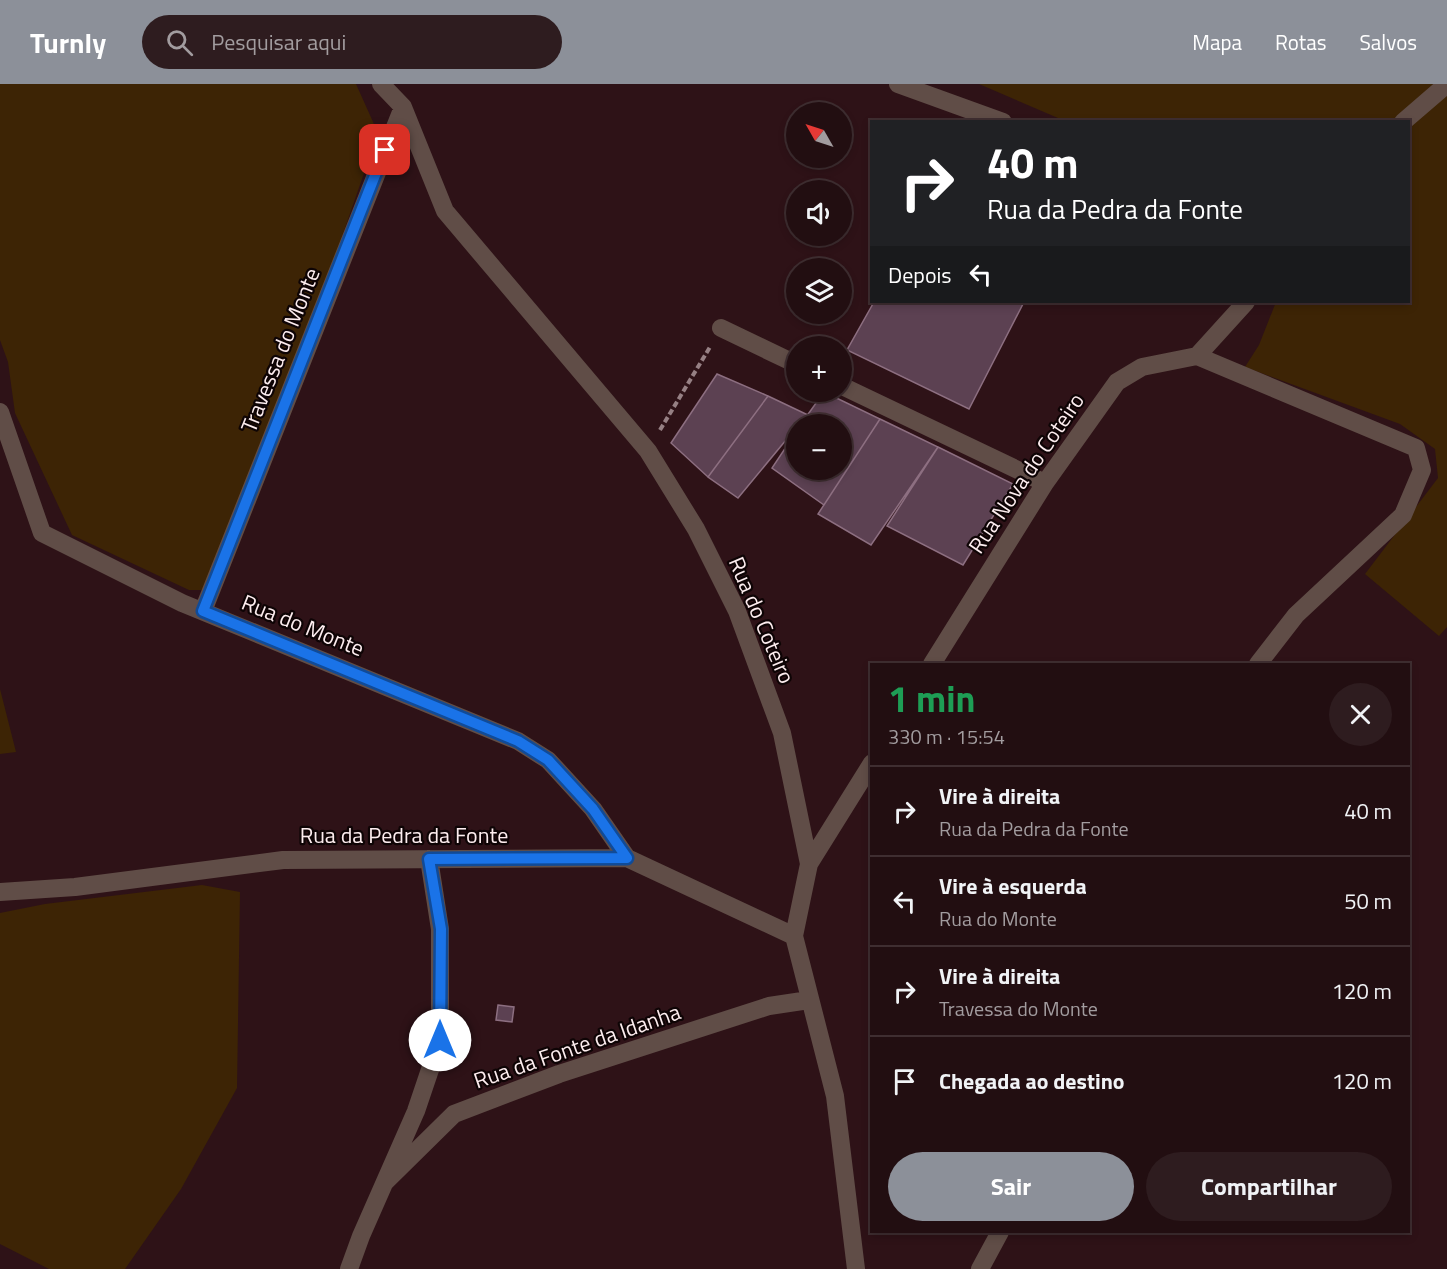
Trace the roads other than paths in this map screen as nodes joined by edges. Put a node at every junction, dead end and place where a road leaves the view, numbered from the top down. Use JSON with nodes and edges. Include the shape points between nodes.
{"nodes":[{"id":1,"x":381,"y":84,"type":"edge"},
{"id":2,"x":898,"y":84,"type":"edge"},
{"id":3,"x":1447,"y":84,"type":"edge"},
{"id":4,"x":403,"y":106,"type":"junction"},
{"id":5,"x":997,"y":120,"type":"edge"},
{"id":6,"x":1405,"y":120,"type":"edge"},
{"id":7,"x":1245,"y":303,"type":"edge"},
{"id":8,"x":721,"y":328,"type":"road end"},
{"id":9,"x":1197,"y":356,"type":"junction"},
{"id":10,"x":786,"y":359,"type":"edge"},
{"id":11,"x":852,"y":391,"type":"edge"},
{"id":12,"x":0,"y":412,"type":"edge"},
{"id":13,"x":1045,"y":483,"type":"junction"},
{"id":14,"x":203,"y":611,"type":"junction"},
{"id":15,"x":933,"y":663,"type":"edge"},
{"id":16,"x":1259,"y":663,"type":"edge"},
{"id":17,"x":870,"y":766,"type":"edge"},
{"id":18,"x":627,"y":858,"type":"junction"},
{"id":19,"x":429,"y":859,"type":"junction"},
{"id":20,"x":809,"y":864,"type":"junction"},
{"id":21,"x":0,"y":892,"type":"edge"},
{"id":22,"x":794,"y":936,"type":"junction"},
{"id":23,"x":809,"y":1000,"type":"junction"},
{"id":24,"x":385,"y":1182,"type":"junction"},
{"id":25,"x":999,"y":1233,"type":"edge"},
{"id":26,"x":349,"y":1269,"type":"edge"},
{"id":27,"x":856,"y":1269,"type":"edge"},
{"id":28,"x":980,"y":1269,"type":"edge"}],
"edges":[{"from":1,"to":4,"type":"street","name":"Rua do Coteiro"},
{"from":2,"to":5,"type":"street"},
{"from":3,"to":6,"type":"street"},
{"from":4,"to":14,"type":"street","name":"Travessa do Monte"},
{"from":4,"to":20,"type":"street","name":"Rua do Coteiro","via":[[445,211],[648,451],[696,529],[737,611],[782,733]]},
{"from":7,"to":9,"type":"street"},
{"from":8,"to":10,"type":"street"},
{"from":9,"to":13,"type":"street","name":"Rua Nova do Coteiro","via":[[1142,367],[1117,382]]},
{"from":9,"to":16,"type":"street","via":[[1416,448],[1422,470],[1403,515],[1296,615]]},
{"from":11,"to":13,"type":"street"},
{"from":12,"to":14,"type":"street","name":"Rua do Monte","via":[[42,533]]},
{"from":13,"to":15,"type":"street","name":"Rua Nova do Coteiro"},
{"from":14,"to":18,"type":"street","name":"Rua do Monte","via":[[518,741],[548,760],[593,809]]},
{"from":17,"to":20,"type":"street"},
{"from":18,"to":19,"type":"street","name":"Rua da Pedra da Fonte"},
{"from":18,"to":22,"type":"street","name":"Rua da Pedra da Fonte"},
{"from":19,"to":21,"type":"street","name":"Rua da Pedra da Fonte","via":[[283,860],[75,887]]},
{"from":19,"to":24,"type":"street","via":[[441,929],[440,1040],[416,1111]]},
{"from":20,"to":22,"type":"street","name":"Rua do Coteiro"},
{"from":22,"to":23,"type":"street","name":"Rua do Coteiro"},
{"from":23,"to":24,"type":"street","name":"Rua da Fonte da Idanha","via":[[747,1013],[559,1074],[454,1114]]},
{"from":23,"to":27,"type":"street","name":"Rua do Coteiro","via":[[835,1095]]},
{"from":24,"to":26,"type":"street"},
{"from":25,"to":28,"type":"street"}]}
